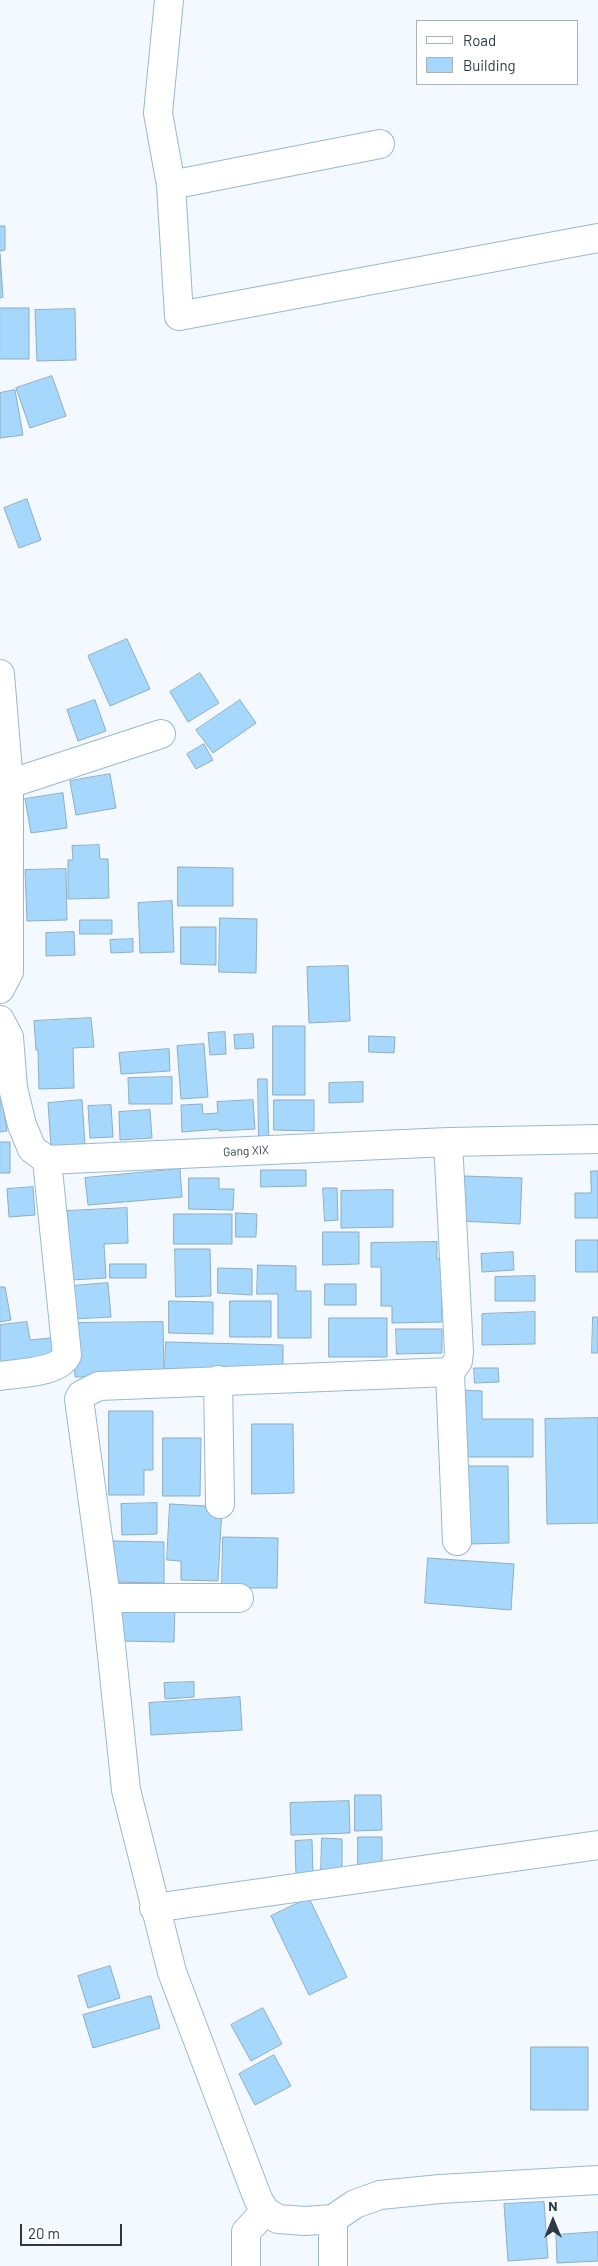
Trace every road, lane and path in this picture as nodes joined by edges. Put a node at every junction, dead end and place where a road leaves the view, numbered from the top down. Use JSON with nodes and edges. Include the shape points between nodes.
{"nodes":[{"id":1,"x":169,"y":0,"type":"edge"},
{"id":2,"x":380,"y":144,"type":"dead end"},
{"id":3,"x":171,"y":185,"type":"junction"},
{"id":4,"x":598,"y":238,"type":"edge"},
{"id":5,"x":0,"y":675,"type":"edge"},
{"id":6,"x":161,"y":734,"type":"dead end"},
{"id":7,"x":9,"y":784,"type":"junction"},
{"id":8,"x":0,"y":990,"type":"edge"},
{"id":9,"x":0,"y":1020,"type":"edge"},
{"id":10,"x":598,"y":1139,"type":"edge"},
{"id":11,"x":448,"y":1142,"type":"junction"},
{"id":12,"x":48,"y":1160,"type":"junction"},
{"id":13,"x":450,"y":1372,"type":"junction"},
{"id":14,"x":0,"y":1376,"type":"edge"},
{"id":15,"x":218,"y":1380,"type":"junction"},
{"id":16,"x":220,"y":1504,"type":"dead end"},
{"id":17,"x":457,"y":1541,"type":"dead end"},
{"id":18,"x":106,"y":1598,"type":"junction"},
{"id":19,"x":239,"y":1598,"type":"dead end"},
{"id":20,"x":598,"y":1845,"type":"edge"},
{"id":21,"x":154,"y":1908,"type":"junction"},
{"id":22,"x":598,"y":2180,"type":"edge"},
{"id":23,"x":265,"y":2211,"type":"junction"},
{"id":24,"x":333,"y":2219,"type":"junction"},
{"id":25,"x":246,"y":2266,"type":"edge"},
{"id":26,"x":333,"y":2266,"type":"edge"}],
"edges":[{"from":1,"to":3,"type":"street","via":[[158,113]]},
{"from":2,"to":3,"type":"street"},
{"from":3,"to":4,"type":"street","via":[[179,316]]},
{"from":5,"to":7,"type":"street"},
{"from":6,"to":7,"type":"street"},
{"from":7,"to":8,"type":"street","via":[[9,972]]},
{"from":9,"to":12,"type":"street","via":[[9,1037],[13,1088],[22,1125],[32,1149]]},
{"from":10,"to":11,"type":"street","name":"Gang XIX"},
{"from":11,"to":12,"type":"street","name":"Gang XIX"},
{"from":11,"to":13,"type":"street","via":[[458,1352],[458,1361]]},
{"from":12,"to":14,"type":"street","via":[[67,1355],[50,1368]]},
{"from":13,"to":15,"type":"street"},
{"from":13,"to":17,"type":"street"},
{"from":15,"to":16,"type":"street"},
{"from":15,"to":18,"type":"street","via":[[99,1386],[81,1395],[81,1429]]},
{"from":18,"to":19,"type":"street"},
{"from":18,"to":21,"type":"street","via":[[126,1790]]},
{"from":20,"to":21,"type":"street"},
{"from":21,"to":23,"type":"street","via":[[172,1972]]},
{"from":22,"to":24,"type":"street","via":[[380,2195],[355,2204]]},
{"from":23,"to":24,"type":"street","via":[[278,2219]]},
{"from":23,"to":25,"type":"street","via":[[246,2232]]},
{"from":24,"to":26,"type":"street"}]}
